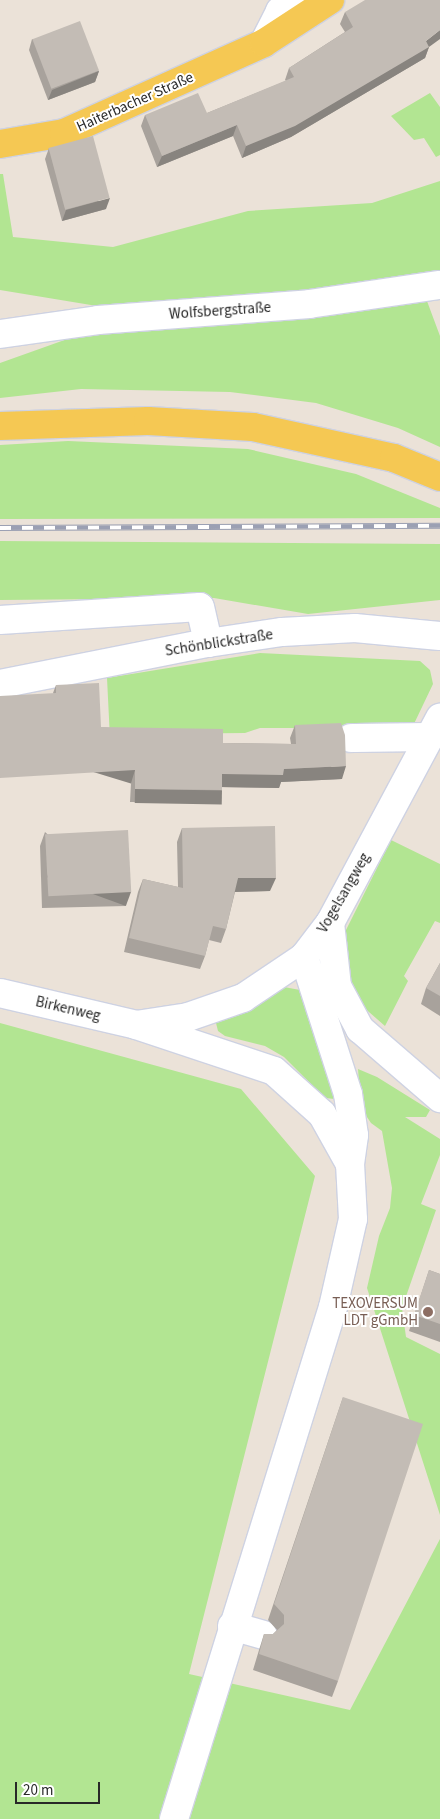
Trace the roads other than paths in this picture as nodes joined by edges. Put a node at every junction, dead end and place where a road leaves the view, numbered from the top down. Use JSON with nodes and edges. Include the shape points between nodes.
{"nodes":[{"id":1,"x":293,"y":0,"type":"edge"},
{"id":2,"x":330,"y":0,"type":"edge"},
{"id":3,"x":264,"y":43,"type":"junction"},
{"id":4,"x":0,"y":144,"type":"edge"},
{"id":5,"x":440,"y":285,"type":"edge"},
{"id":6,"x":0,"y":334,"type":"edge"},
{"id":7,"x":0,"y":426,"type":"edge"},
{"id":8,"x":440,"y":476,"type":"edge"},
{"id":9,"x":0,"y":620,"type":"edge"},
{"id":10,"x":440,"y":636,"type":"edge"},
{"id":11,"x":208,"y":642,"type":"junction"},
{"id":12,"x":0,"y":684,"type":"edge"},
{"id":13,"x":435,"y":728,"type":"edge"},
{"id":14,"x":351,"y":738,"type":"dead end"},
{"id":15,"x":330,"y":923,"type":"junction"},
{"id":16,"x":304,"y":957,"type":"junction"},
{"id":17,"x":0,"y":993,"type":"edge"},
{"id":18,"x":136,"y":1026,"type":"junction"},
{"id":19,"x":440,"y":1098,"type":"edge"},
{"id":20,"x":350,"y":1164,"type":"junction"},
{"id":21,"x":232,"y":1626,"type":"junction"},
{"id":22,"x":263,"y":1635,"type":"edge"},
{"id":23,"x":174,"y":1819,"type":"edge"}],
"edges":[{"from":1,"to":3,"type":"street","via":[[280,11]]},
{"from":2,"to":3,"type":"main road","name":"Haiterbacher Straße"},
{"from":3,"to":4,"type":"main road","name":"Haiterbacher Straße","via":[[64,133]]},
{"from":5,"to":6,"type":"street","name":"Wolfsbergstraße","via":[[309,304],[98,320]]},
{"from":7,"to":8,"type":"main road","via":[[148,421],[253,427],[394,458]]},
{"from":9,"to":11,"type":"street","via":[[200,607]]},
{"from":10,"to":11,"type":"street","name":"Schönblickstraße","via":[[354,628],[282,632]]},
{"from":11,"to":12,"type":"street","name":"Schönblickstraße"},
{"from":13,"to":14,"type":"street"},
{"from":13,"to":15,"type":"street","name":"Vogelsangweg"},
{"from":15,"to":16,"type":"street","name":"Vogelsangweg"},
{"from":15,"to":19,"type":"street","via":[[337,986],[360,1028]]},
{"from":16,"to":18,"type":"street","name":"Vogelsangweg","via":[[243,998],[188,1017]]},
{"from":16,"to":20,"type":"street","via":[[348,1094],[354,1135]]},
{"from":17,"to":18,"type":"street","name":"Birkenweg"},
{"from":18,"to":20,"type":"street","name":"Birkenweg","via":[[274,1071],[322,1114]]},
{"from":20,"to":21,"type":"street","via":[[353,1219],[333,1307]]},
{"from":21,"to":22,"type":"street"},
{"from":21,"to":23,"type":"street"}]}
